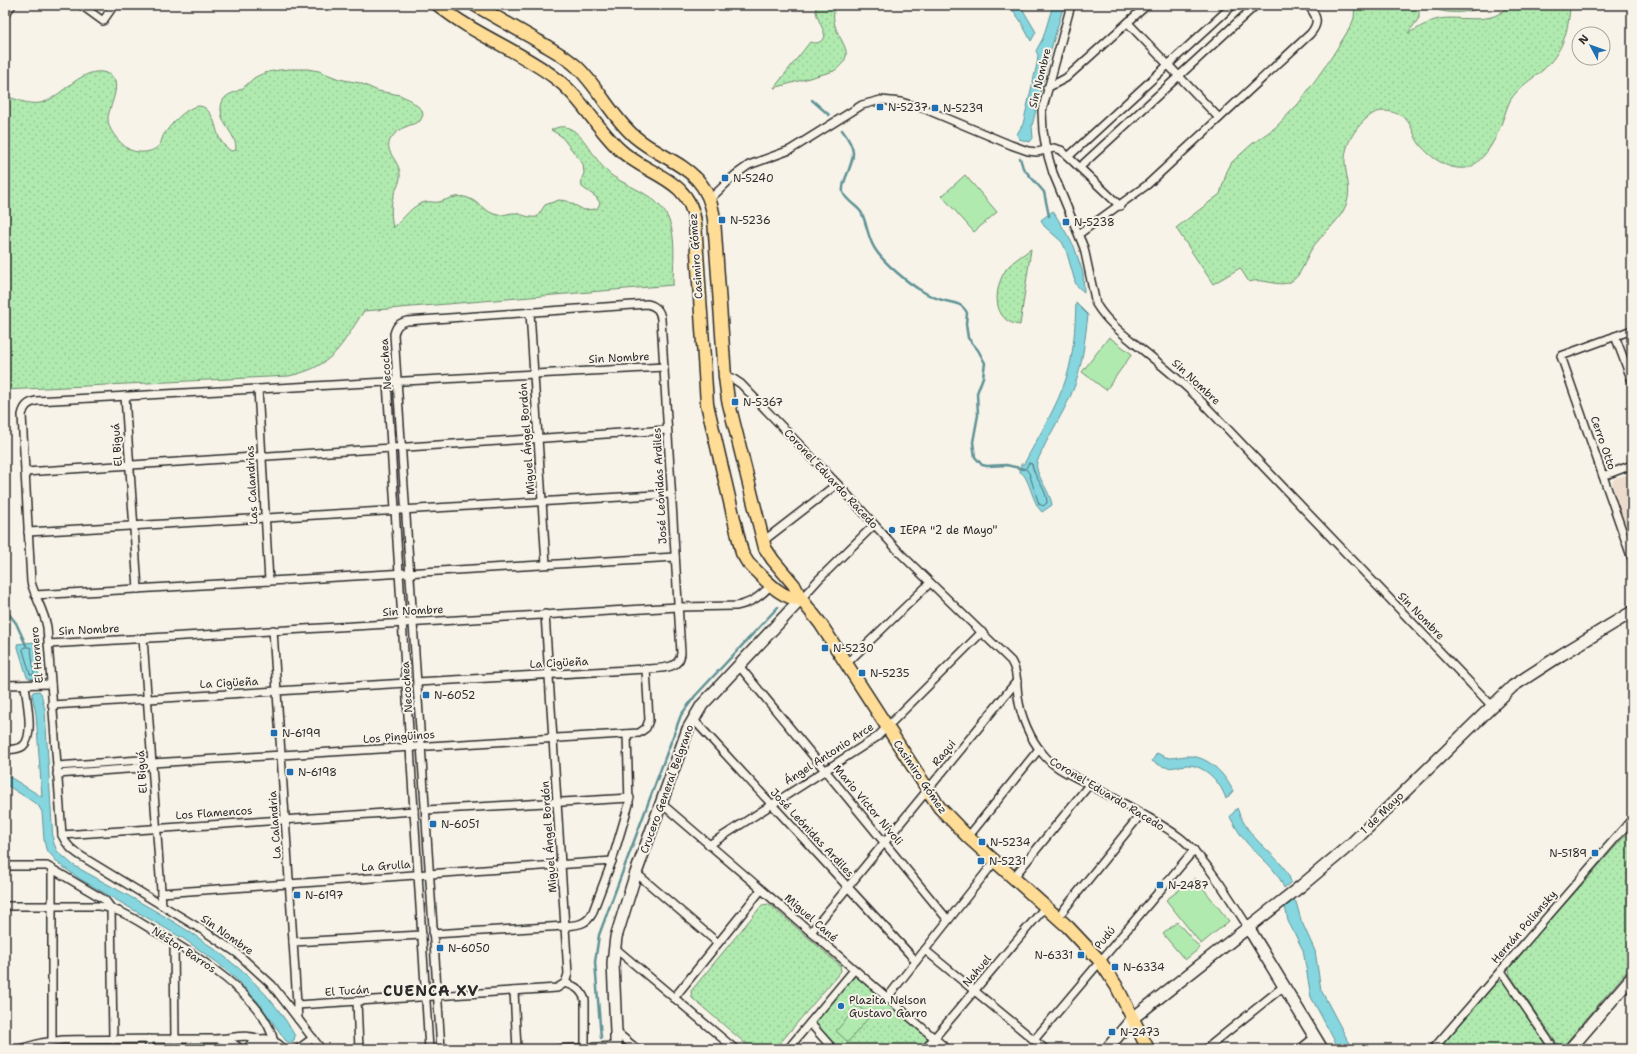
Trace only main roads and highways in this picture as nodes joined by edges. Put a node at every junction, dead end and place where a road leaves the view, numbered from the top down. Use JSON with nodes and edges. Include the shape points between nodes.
{"nodes":[{"id":1,"x":438,"y":5,"type":"edge"},
{"id":2,"x":475,"y":5,"type":"edge"},
{"id":3,"x":656,"y":150,"type":"junction"},
{"id":4,"x":642,"y":167,"type":"junction"},
{"id":5,"x":725,"y":377,"type":"junction"},
{"id":6,"x":704,"y":380,"type":"junction"},
{"id":7,"x":801,"y":600,"type":"junction"},
{"id":8,"x":1148,"y":1049,"type":"edge"}],
"edges":[{"from":1,"to":4,"type":"main road","name":"Casimiro Gómez","via":[[458,20],[558,80],[620,150]]},
{"from":2,"to":3,"type":"main road","name":"Casimiro Gómez","via":[[571,62],[588,78],[626,127],[639,140]]},
{"from":3,"to":4,"type":"main road"},
{"from":3,"to":5,"type":"main road","name":"Casimiro Gómez","via":[[693,175],[710,200],[714,219]]},
{"from":4,"to":6,"type":"main road","name":"Casimiro Gómez","via":[[678,188],[686,196],[693,212]]},
{"from":5,"to":6,"type":"main road"},
{"from":5,"to":7,"type":"main road","name":"Casimiro Gómez","via":[[731,413],[762,542],[768,554],[794,585]]},
{"from":6,"to":7,"type":"main road","name":"Casimiro Gómez","via":[[709,416],[742,553],[748,563],[786,597]]},
{"from":7,"to":8,"type":"main road","name":"Casimiro Gómez","via":[[817,619],[945,815],[1058,917],[1100,962],[1117,987]]}]}
